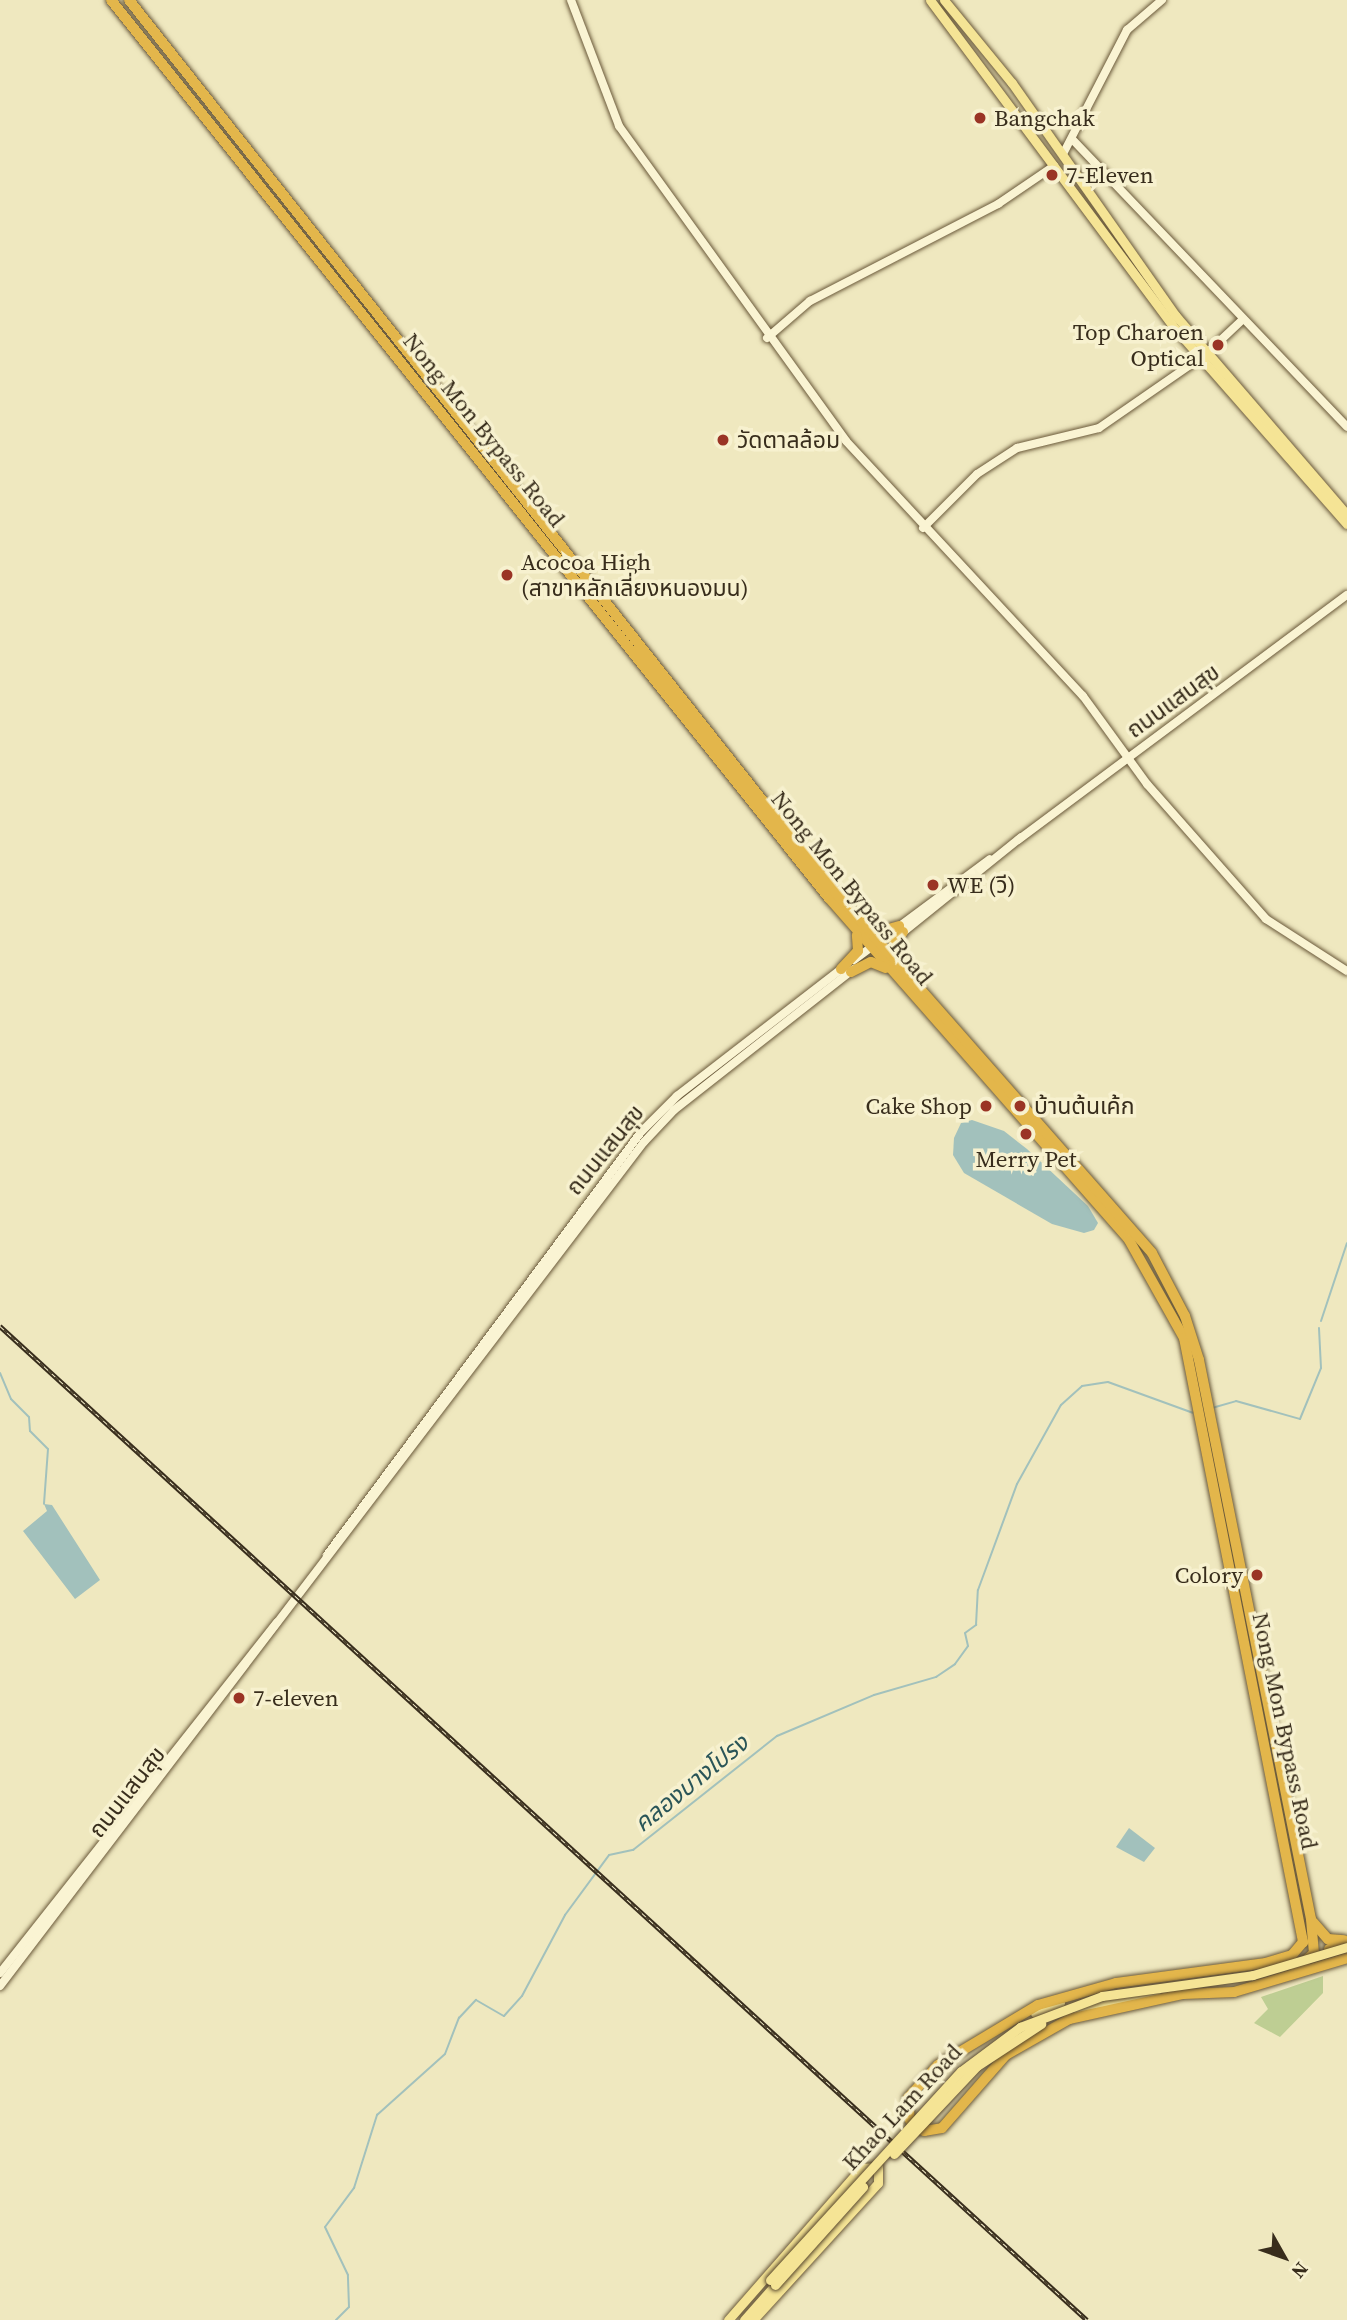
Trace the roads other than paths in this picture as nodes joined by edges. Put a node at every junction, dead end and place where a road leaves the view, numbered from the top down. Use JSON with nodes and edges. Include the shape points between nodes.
{"nodes":[{"id":1,"x":111,"y":0,"type":"edge"},
{"id":2,"x":129,"y":0,"type":"edge"},
{"id":3,"x":571,"y":0,"type":"edge"},
{"id":4,"x":930,"y":0,"type":"edge"},
{"id":5,"x":944,"y":0,"type":"edge"},
{"id":6,"x":1162,"y":0,"type":"edge"},
{"id":7,"x":1072,"y":139,"type":"junction"},
{"id":8,"x":1063,"y":154,"type":"junction"},
{"id":9,"x":1054,"y":166,"type":"junction"},
{"id":10,"x":1159,"y":300,"type":"junction"},
{"id":11,"x":1241,"y":321,"type":"junction"},
{"id":12,"x":767,"y":338,"type":"junction"},
{"id":13,"x":1203,"y":356,"type":"junction"},
{"id":14,"x":450,"y":412,"type":"junction"},
{"id":15,"x":1347,"y":427,"type":"edge"},
{"id":16,"x":1347,"y":515,"type":"edge"},
{"id":17,"x":1347,"y":524,"type":"edge"},
{"id":18,"x":923,"y":528,"type":"junction"},
{"id":19,"x":1347,"y":595,"type":"edge"},
{"id":20,"x":1128,"y":757,"type":"junction"},
{"id":21,"x":853,"y":921,"type":"junction"},
{"id":22,"x":901,"y":929,"type":"junction"},
{"id":23,"x":876,"y":948,"type":"junction"},
{"id":24,"x":895,"y":969,"type":"junction"},
{"id":25,"x":846,"y":971,"type":"junction"},
{"id":26,"x":1347,"y":971,"type":"edge"},
{"id":27,"x":1308,"y":1920,"type":"junction"},
{"id":28,"x":45,"y":1923,"type":"junction"},
{"id":29,"x":1347,"y":1943,"type":"edge"},
{"id":30,"x":1347,"y":1955,"type":"edge"},
{"id":31,"x":0,"y":1973,"type":"edge"},
{"id":32,"x":1141,"y":1981,"type":"junction"},
{"id":33,"x":0,"y":1986,"type":"edge"},
{"id":34,"x":1203,"y":1992,"type":"junction"},
{"id":35,"x":1183,"y":1994,"type":"junction"},
{"id":36,"x":906,"y":2132,"type":"junction"},
{"id":37,"x":773,"y":2282,"type":"junction"},
{"id":38,"x":728,"y":2320,"type":"edge"},
{"id":39,"x":734,"y":2320,"type":"edge"},
{"id":40,"x":744,"y":2320,"type":"edge"},
{"id":41,"x":753,"y":2320,"type":"edge"}],
"edges":[{"from":1,"to":14,"type":"highway","name":"Nong Mon Bypass Road"},
{"from":2,"to":14,"type":"highway","name":"Nong Mon Bypass Road"},
{"from":3,"to":12,"type":"street","via":[[619,126]]},
{"from":4,"to":9,"type":"main road"},
{"from":5,"to":8,"type":"main road"},
{"from":6,"to":7,"type":"street","via":[[1127,30]]},
{"from":7,"to":8,"type":"street"},
{"from":7,"to":11,"type":"street"},
{"from":8,"to":9,"type":"main road"},
{"from":8,"to":10,"type":"main road"},
{"from":9,"to":10,"type":"main road"},
{"from":9,"to":12,"type":"street","via":[[999,204],[810,301]]},
{"from":10,"to":13,"type":"main road"},
{"from":11,"to":13,"type":"street"},
{"from":11,"to":15,"type":"street"},
{"from":12,"to":18,"type":"street"},
{"from":13,"to":16,"type":"main road"},
{"from":13,"to":17,"type":"main road"},
{"from":13,"to":18,"type":"street","via":[[1099,428],[1017,448],[977,474]]},
{"from":14,"to":21,"type":"highway","name":"Nong Mon Bypass Road"},
{"from":18,"to":20,"type":"street","via":[[1076,688]]},
{"from":19,"to":20,"type":"street","name":"ถนนแสนสุข"},
{"from":20,"to":22,"type":"street","name":"ถนนแสนสุข"},
{"from":20,"to":26,"type":"street","via":[[1266,919]]},
{"from":21,"to":22,"type":"highway","via":[[877,932]]},
{"from":21,"to":23,"type":"highway","name":"Nong Mon Bypass Road"},
{"from":21,"to":25,"type":"highway","via":[[860,947]]},
{"from":22,"to":23,"type":"street","name":"ถนนแสนสุข"},
{"from":22,"to":24,"type":"highway","via":[[892,948]]},
{"from":23,"to":24,"type":"highway","name":"Nong Mon Bypass Road"},
{"from":23,"to":25,"type":"street","name":"ถนนแสนสุข"},
{"from":24,"to":25,"type":"highway","via":[[875,962]]},
{"from":24,"to":27,"type":"highway","name":"Nong Mon Bypass Road","via":[[1152,1253],[1189,1326],[1250,1649]]},
{"from":25,"to":28,"type":"street","name":"ถนนแสนสุข","via":[[674,1110],[618,1174],[312,1580]]},
{"from":27,"to":29,"type":"highway","via":[[1328,1939]]},
{"from":27,"to":32,"type":"highway","via":[[1302,1946],[1284,1958]]},
{"from":27,"to":34,"type":"highway","name":"Nong Mon Bypass Road","via":[[1314,1952],[1302,1968]]},
{"from":28,"to":31,"type":"street","name":"ถนนแสนสุข"},
{"from":28,"to":33,"type":"street","name":"ถนนแสนสุข"},
{"from":29,"to":30,"type":"highway","via":[[1327,1953]]},
{"from":29,"to":36,"type":"main road","name":"Khao Lam Road","bridge":true,"via":[[1253,1975],[1122,1992],[1059,2009],[972,2061]]},
{"from":30,"to":34,"type":"highway","name":"Khao Lam Road","via":[[1234,1992]]},
{"from":32,"to":35,"type":"highway","via":[[1082,1989],[1038,2005],[962,2046],[910,2095],[909,2120],[924,2131],[942,2128],[997,2064],[1057,2024]]},
{"from":32,"to":36,"type":"main road","bridge":true,"via":[[1035,2013],[963,2062]]},
{"from":34,"to":35,"type":"highway","name":"Khao Lam Road"},
{"from":35,"to":37,"type":"main road","name":"Khao Lam Road","bridge":true,"via":[[1104,2002],[1041,2024],[955,2086]]},
{"from":36,"to":37,"type":"main road","name":"Khao Lam Road","bridge":true},
{"from":37,"to":39,"type":"main road","name":"Khao Lam Road"},
{"from":37,"to":40,"type":"main road","name":"Khao Lam Road"},
{"from":38,"to":41,"type":"main road","via":[[861,2168],[878,2167],[878,2183]]}]}
